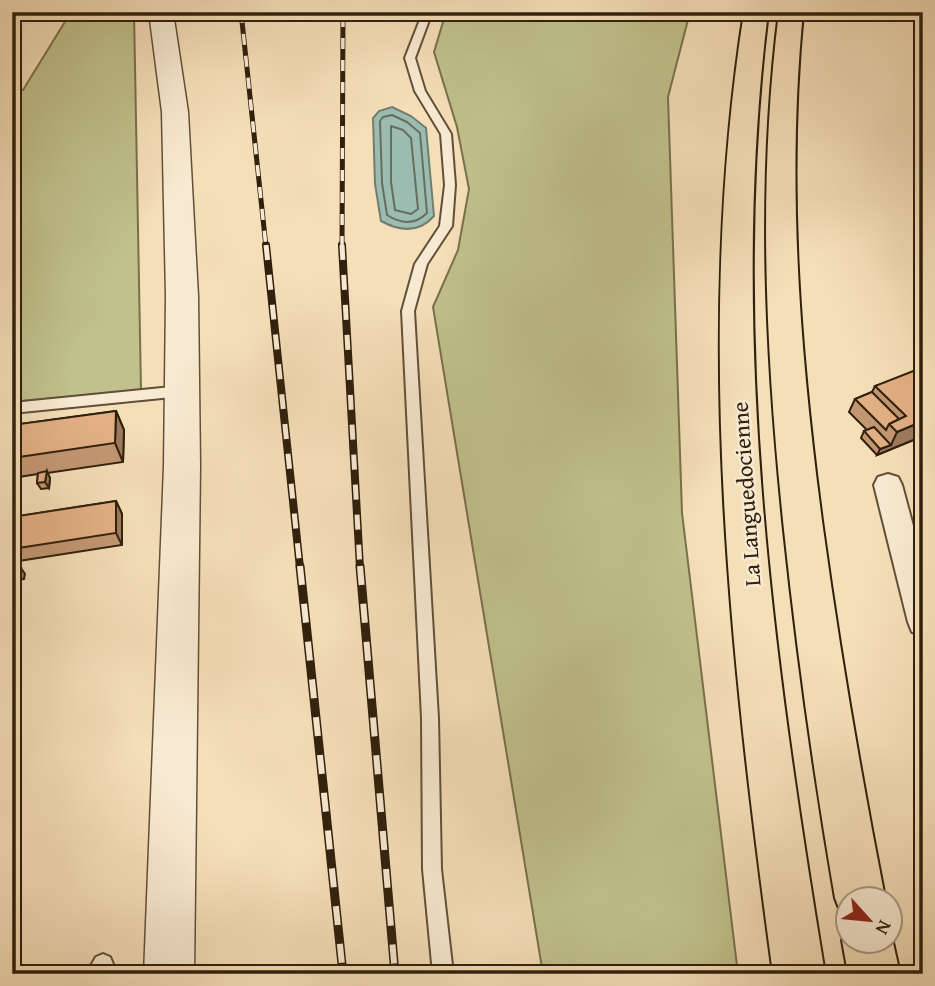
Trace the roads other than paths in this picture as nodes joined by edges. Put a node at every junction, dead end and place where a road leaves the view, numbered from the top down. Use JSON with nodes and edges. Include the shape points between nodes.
{"nodes":[{"id":1,"x":161,"y":12,"type":"edge"},
{"id":2,"x":428,"y":12,"type":"edge"},
{"id":3,"x":756,"y":12,"type":"edge"},
{"id":4,"x":791,"y":12,"type":"edge"},
{"id":5,"x":182,"y":391,"type":"junction"},
{"id":6,"x":12,"y":408,"type":"edge"},
{"id":7,"x":888,"y":485,"type":"dead end"},
{"id":8,"x":923,"y":622,"type":"edge"},
{"id":9,"x":858,"y":884,"type":"edge"},
{"id":10,"x":870,"y":954,"type":"edge"},
{"id":11,"x":169,"y":974,"type":"edge"},
{"id":12,"x":443,"y":974,"type":"edge"},
{"id":13,"x":799,"y":974,"type":"edge"},
{"id":14,"x":874,"y":974,"type":"edge"}],
"edges":[{"from":1,"to":5,"type":"street","via":[[175,112]]},
{"from":2,"to":12,"type":"lane","via":[[410,58],[420,91],[446,134],[450,186],[446,226],[421,264],[408,311],[430,718],[432,869]]},
{"from":3,"to":13,"type":"highway","name":"La Languedocienne","via":[[742,117],[735,255],[743,485],[771,771]]},
{"from":4,"to":9,"type":"highway","via":[[779,172],[788,379],[814,614]]},
{"from":5,"to":6,"type":"lane"},
{"from":5,"to":11,"type":"street"},
{"from":7,"to":8,"type":"street"},
{"from":10,"to":14,"type":"highway"}]}
